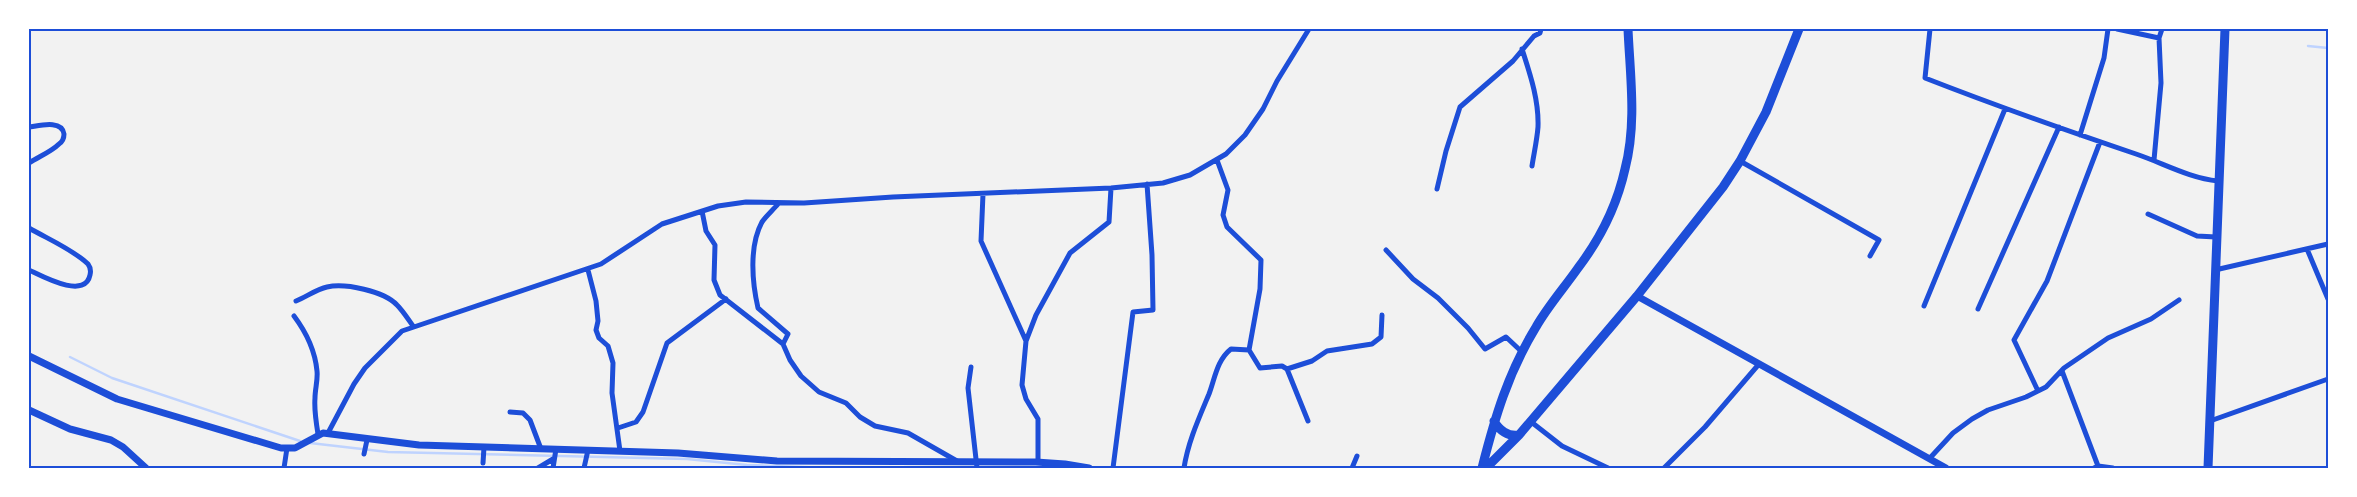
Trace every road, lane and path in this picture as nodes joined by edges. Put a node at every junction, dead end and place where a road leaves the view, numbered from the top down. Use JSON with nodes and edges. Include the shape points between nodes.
{"nodes":[{"id":1,"x":1309,"y":29,"type":"edge"},
{"id":2,"x":1541,"y":29,"type":"edge"},
{"id":3,"x":1628,"y":29,"type":"edge"},
{"id":4,"x":1799,"y":29,"type":"edge"},
{"id":5,"x":1930,"y":29,"type":"edge"},
{"id":6,"x":2108,"y":29,"type":"edge"},
{"id":7,"x":2117,"y":29,"type":"edge"},
{"id":8,"x":2162,"y":29,"type":"edge"},
{"id":9,"x":2225,"y":29,"type":"edge"},
{"id":10,"x":2159,"y":38,"type":"junction"},
{"id":11,"x":1522,"y":49,"type":"junction"},
{"id":12,"x":2005,"y":109,"type":"junction"},
{"id":13,"x":29,"y":127,"type":"edge"},
{"id":14,"x":2059,"y":127,"type":"junction"},
{"id":15,"x":2080,"y":135,"type":"junction"},
{"id":16,"x":2100,"y":142,"type":"junction"},
{"id":17,"x":1217,"y":160,"type":"junction"},
{"id":18,"x":2154,"y":160,"type":"junction"},
{"id":19,"x":1740,"y":161,"type":"junction"},
{"id":20,"x":29,"y":163,"type":"edge"},
{"id":21,"x":1532,"y":166,"type":"dead end"},
{"id":22,"x":2218,"y":181,"type":"junction"},
{"id":23,"x":1148,"y":184,"type":"junction"},
{"id":24,"x":1111,"y":188,"type":"junction"},
{"id":25,"x":1437,"y":189,"type":"dead end"},
{"id":26,"x":983,"y":194,"type":"junction"},
{"id":27,"x":778,"y":204,"type":"junction"},
{"id":28,"x":702,"y":211,"type":"junction"},
{"id":29,"x":2148,"y":214,"type":"dead end"},
{"id":30,"x":29,"y":228,"type":"edge"},
{"id":31,"x":2216,"y":237,"type":"junction"},
{"id":32,"x":2328,"y":244,"type":"edge"},
{"id":33,"x":2307,"y":249,"type":"junction"},
{"id":34,"x":1386,"y":250,"type":"dead end"},
{"id":35,"x":1870,"y":256,"type":"dead end"},
{"id":36,"x":29,"y":270,"type":"edge"},
{"id":37,"x":588,"y":270,"type":"junction"},
{"id":38,"x":2215,"y":270,"type":"junction"},
{"id":39,"x":1637,"y":296,"type":"junction"},
{"id":40,"x":726,"y":299,"type":"junction"},
{"id":41,"x":2179,"y":300,"type":"dead end"},
{"id":42,"x":2328,"y":300,"type":"edge"},
{"id":43,"x":296,"y":301,"type":"dead end"},
{"id":44,"x":1924,"y":306,"type":"dead end"},
{"id":45,"x":1978,"y":309,"type":"dead end"},
{"id":46,"x":1382,"y":315,"type":"dead end"},
{"id":47,"x":294,"y":316,"type":"dead end"},
{"id":48,"x":413,"y":326,"type":"junction"},
{"id":49,"x":1026,"y":341,"type":"junction"},
{"id":50,"x":783,"y":344,"type":"junction"},
{"id":51,"x":1249,"y":350,"type":"junction"},
{"id":52,"x":1522,"y":352,"type":"junction"},
{"id":53,"x":29,"y":356,"type":"edge"},
{"id":54,"x":1759,"y":364,"type":"junction"},
{"id":55,"x":971,"y":367,"type":"dead end"},
{"id":56,"x":1287,"y":369,"type":"junction"},
{"id":57,"x":2062,"y":371,"type":"junction"},
{"id":58,"x":2328,"y":379,"type":"edge"},
{"id":59,"x":2038,"y":391,"type":"junction"},
{"id":60,"x":29,"y":410,"type":"edge"},
{"id":61,"x":510,"y":412,"type":"dead end"},
{"id":62,"x":1308,"y":421,"type":"dead end"},
{"id":63,"x":1494,"y":421,"type":"junction"},
{"id":64,"x":1530,"y":421,"type":"junction"},
{"id":65,"x":2210,"y":421,"type":"junction"},
{"id":66,"x":618,"y":428,"type":"junction"},
{"id":67,"x":328,"y":433,"type":"junction"},
{"id":68,"x":318,"y":434,"type":"junction"},
{"id":69,"x":1519,"y":435,"type":"junction"},
{"id":70,"x":366,"y":443,"type":"junction"},
{"id":71,"x":484,"y":447,"type":"junction"},
{"id":72,"x":287,"y":448,"type":"junction"},
{"id":73,"x":541,"y":448,"type":"junction"},
{"id":74,"x":588,"y":450,"type":"junction"},
{"id":75,"x":620,"y":451,"type":"junction"},
{"id":76,"x":364,"y":454,"type":"dead end"},
{"id":77,"x":555,"y":454,"type":"junction"},
{"id":78,"x":1357,"y":456,"type":"dead end"},
{"id":79,"x":1929,"y":459,"type":"junction"},
{"id":80,"x":957,"y":461,"type":"junction"},
{"id":81,"x":1038,"y":462,"type":"junction"},
{"id":82,"x":483,"y":463,"type":"dead end"},
{"id":83,"x":820,"y":465,"type":"edge"},
{"id":84,"x":976,"y":465,"type":"edge"},
{"id":85,"x":2096,"y":467,"type":"edge"},
{"id":86,"x":146,"y":468,"type":"edge"},
{"id":87,"x":284,"y":468,"type":"edge"},
{"id":88,"x":538,"y":468,"type":"edge"},
{"id":89,"x":553,"y":468,"type":"edge"},
{"id":90,"x":584,"y":468,"type":"edge"},
{"id":91,"x":1089,"y":468,"type":"edge"},
{"id":92,"x":1113,"y":468,"type":"edge"},
{"id":93,"x":1184,"y":468,"type":"edge"},
{"id":94,"x":1352,"y":468,"type":"edge"},
{"id":95,"x":1482,"y":468,"type":"edge"},
{"id":96,"x":1486,"y":468,"type":"edge"},
{"id":97,"x":1608,"y":468,"type":"edge"},
{"id":98,"x":1664,"y":468,"type":"edge"},
{"id":99,"x":1942,"y":468,"type":"edge"},
{"id":100,"x":2113,"y":468,"type":"edge"},
{"id":101,"x":2208,"y":468,"type":"edge"}],
"edges":[{"from":1,"to":17,"type":"street","via":[[1251,128]]},
{"from":2,"to":11,"type":"street"},
{"from":3,"to":52,"type":"main road","via":[[1632,123],[1622,181],[1592,249],[1537,324]]},
{"from":4,"to":19,"type":"main road","via":[[1766,112]]},
{"from":5,"to":12,"type":"street","via":[[1925,78]]},
{"from":6,"to":15,"type":"street","via":[[2104,58]]},
{"from":7,"to":10,"type":"street"},
{"from":8,"to":10,"type":"street"},
{"from":9,"to":22,"type":"main road"},
{"from":10,"to":18,"type":"street","via":[[2161,83]]},
{"from":11,"to":21,"type":"street","via":[[1536,94],[1538,114]]},
{"from":11,"to":25,"type":"street","via":[[1513,61],[1460,107]]},
{"from":12,"to":14,"type":"street"},
{"from":12,"to":44,"type":"street"},
{"from":13,"to":20,"type":"street","via":[[53,125],[64,133],[58,146]]},
{"from":14,"to":15,"type":"street"},
{"from":14,"to":45,"type":"street"},
{"from":15,"to":16,"type":"street"},
{"from":16,"to":18,"type":"street"},
{"from":16,"to":59,"type":"street","via":[[2047,281],[2014,340]]},
{"from":17,"to":23,"type":"street","via":[[1179,179]]},
{"from":17,"to":51,"type":"street","via":[[1228,190],[1223,215],[1227,228],[1261,260],[1260,289]]},
{"from":18,"to":22,"type":"street","via":[[2198,178]]},
{"from":19,"to":35,"type":"street","via":[[1879,240]]},
{"from":19,"to":39,"type":"main road"},
{"from":22,"to":31,"type":"main road"},
{"from":23,"to":24,"type":"street"},
{"from":23,"to":92,"type":"street","via":[[1153,310],[1133,312]]},
{"from":24,"to":26,"type":"street"},
{"from":24,"to":49,"type":"street","via":[[1109,222],[1070,253],[1036,315]]},
{"from":26,"to":27,"type":"street"},
{"from":26,"to":49,"type":"street","via":[[981,241]]},
{"from":27,"to":28,"type":"street","via":[[746,202]]},
{"from":27,"to":50,"type":"street","via":[[762,222],[753,269],[758,308],[788,334]]},
{"from":28,"to":37,"type":"street","via":[[662,224],[627,249]]},
{"from":28,"to":40,"type":"street","via":[[706,231],[715,245],[714,280],[720,295]]},
{"from":29,"to":31,"type":"street","via":[[2197,236]]},
{"from":30,"to":36,"type":"street","via":[[81,259],[91,272],[89,279],[74,286]]},
{"from":31,"to":38,"type":"main road"},
{"from":32,"to":33,"type":"street"},
{"from":33,"to":38,"type":"street"},
{"from":33,"to":42,"type":"street"},
{"from":34,"to":52,"type":"street","via":[[1468,328],[1485,349],[1506,337]]},
{"from":37,"to":48,"type":"street"},
{"from":37,"to":66,"type":"street","via":[[596,300],[598,338],[608,346],[613,363],[612,393]]},
{"from":38,"to":65,"type":"main road"},
{"from":39,"to":54,"type":"street"},
{"from":39,"to":64,"type":"main road"},
{"from":40,"to":50,"type":"street"},
{"from":40,"to":66,"type":"street","via":[[667,343],[643,412],[636,422]]},
{"from":41,"to":57,"type":"street","via":[[2151,318],[2108,338]]},
{"from":43,"to":48,"type":"street","via":[[326,287],[356,288],[389,298]]},
{"from":46,"to":56,"type":"street","via":[[1381,337],[1375,343],[1326,352],[1312,361]]},
{"from":47,"to":68,"type":"street","via":[[314,353],[318,372],[314,398]]},
{"from":48,"to":67,"type":"street","via":[[395,337],[365,368]]},
{"from":49,"to":81,"type":"street","via":[[1022,385],[1038,419]]},
{"from":50,"to":80,"type":"street","via":[[801,376],[819,392],[846,403],[875,426],[908,433]]},
{"from":51,"to":56,"type":"street","via":[[1260,368],[1282,366]]},
{"from":51,"to":93,"type":"street","via":[[1231,349],[1214,373]]},
{"from":52,"to":63,"type":"main road","via":[[1505,386]]},
{"from":53,"to":72,"type":"street","via":[[116,399]]},
{"from":54,"to":79,"type":"street"},
{"from":54,"to":98,"type":"street","via":[[1705,427]]},
{"from":55,"to":84,"type":"street","via":[[968,388]]},
{"from":56,"to":62,"type":"street"},
{"from":57,"to":59,"type":"street"},
{"from":57,"to":85,"type":"street"},
{"from":58,"to":65,"type":"street"},
{"from":59,"to":79,"type":"street","via":[[1972,419],[1953,433]]},
{"from":60,"to":86,"type":"street","via":[[64,427],[111,440]]},
{"from":61,"to":73,"type":"street","via":[[523,413],[530,420]]},
{"from":63,"to":69,"type":"main road","via":[[1504,432]]},
{"from":63,"to":95,"type":"main road"},
{"from":64,"to":69,"type":"main road"},
{"from":64,"to":97,"type":"street","via":[[1562,446]]},
{"from":65,"to":101,"type":"main road"},
{"from":66,"to":75,"type":"street"},
{"from":67,"to":68,"type":"street"},
{"from":67,"to":70,"type":"street"},
{"from":68,"to":72,"type":"street","via":[[294,448]]},
{"from":69,"to":96,"type":"main road"},
{"from":70,"to":71,"type":"street"},
{"from":70,"to":76,"type":"street"},
{"from":71,"to":73,"type":"street"},
{"from":71,"to":82,"type":"street"},
{"from":72,"to":87,"type":"street"},
{"from":73,"to":77,"type":"street"},
{"from":74,"to":75,"type":"street"},
{"from":74,"to":77,"type":"street"},
{"from":74,"to":90,"type":"street"},
{"from":75,"to":83,"type":"street"},
{"from":77,"to":88,"type":"street"},
{"from":77,"to":89,"type":"street"},
{"from":78,"to":94,"type":"street"},
{"from":79,"to":99,"type":"street"},
{"from":80,"to":83,"type":"street"},
{"from":80,"to":84,"type":"street"},
{"from":81,"to":84,"type":"street"},
{"from":81,"to":91,"type":"street"},
{"from":85,"to":100,"type":"street"}]}
